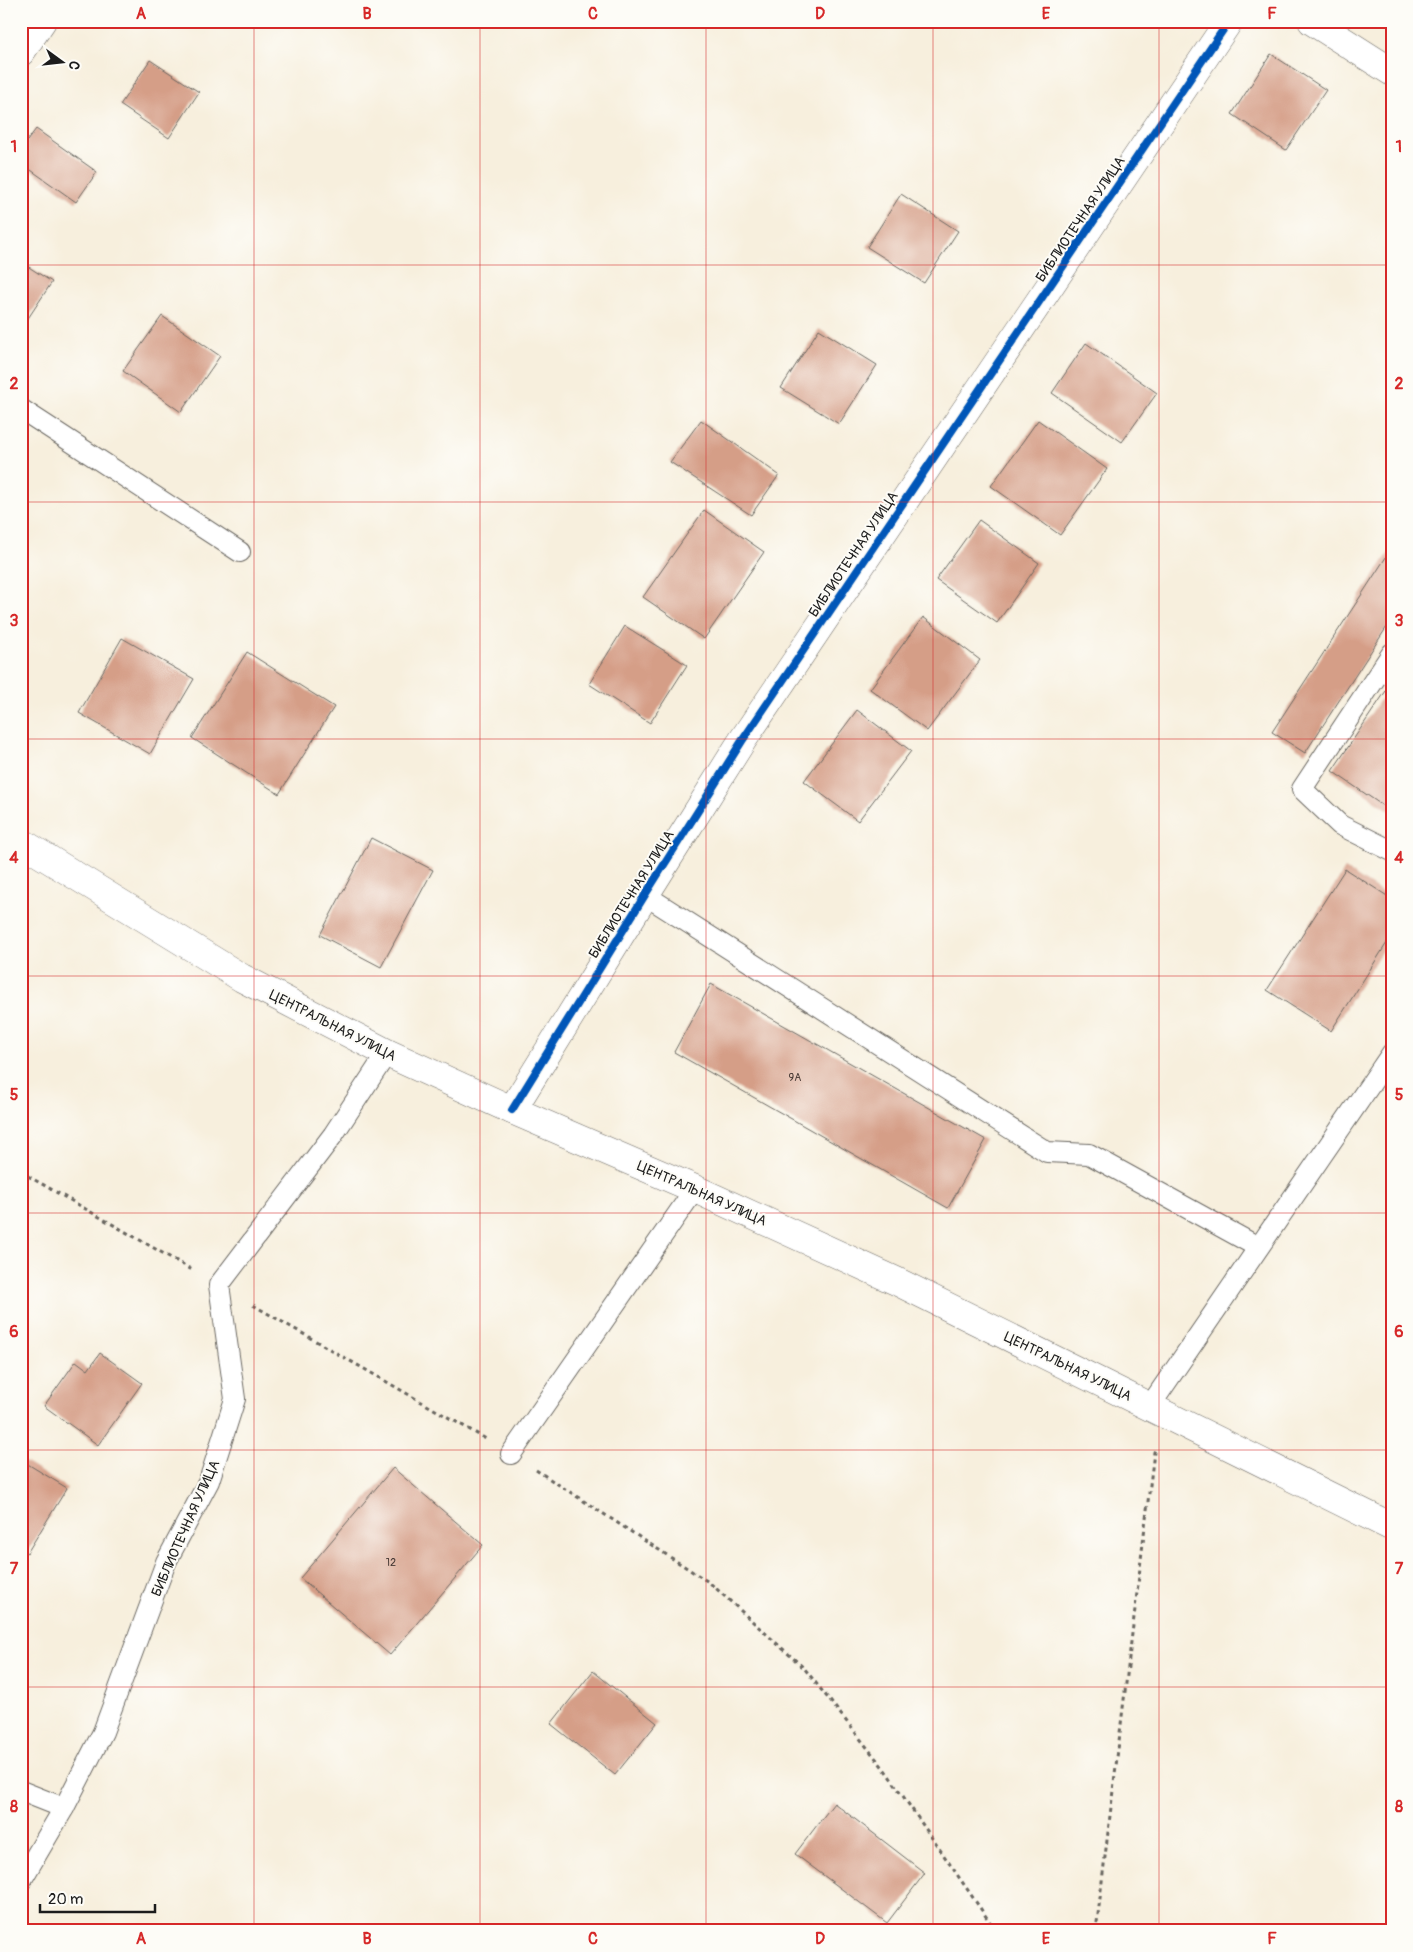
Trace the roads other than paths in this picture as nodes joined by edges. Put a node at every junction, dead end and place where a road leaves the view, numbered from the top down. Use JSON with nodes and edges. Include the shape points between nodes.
{"nodes":[{"id":1,"x":42,"y":21,"type":"edge"},
{"id":2,"x":1229,"y":21,"type":"edge"},
{"id":3,"x":1312,"y":21,"type":"edge"},
{"id":4,"x":21,"y":52,"type":"edge"},
{"id":5,"x":1392,"y":72,"type":"edge"},
{"id":6,"x":21,"y":409,"type":"edge"},
{"id":7,"x":240,"y":552,"type":"dead end"},
{"id":8,"x":1392,"y":653,"type":"edge"},
{"id":9,"x":21,"y":842,"type":"edge"},
{"id":10,"x":1392,"y":851,"type":"edge"},
{"id":11,"x":645,"y":895,"type":"junction"},
{"id":12,"x":387,"y":1053,"type":"junction"},
{"id":13,"x":1392,"y":1053,"type":"edge"},
{"id":14,"x":512,"y":1110,"type":"junction"},
{"id":15,"x":695,"y":1189,"type":"junction"},
{"id":16,"x":1258,"y":1247,"type":"junction"},
{"id":17,"x":1161,"y":1412,"type":"junction"},
{"id":18,"x":511,"y":1454,"type":"road end"},
{"id":19,"x":1392,"y":1527,"type":"edge"},
{"id":20,"x":21,"y":1791,"type":"edge"},
{"id":21,"x":64,"y":1808,"type":"junction"},
{"id":22,"x":21,"y":1881,"type":"edge"}],
"edges":[{"from":1,"to":4,"type":"main road"},
{"from":2,"to":11,"type":"main road","name":"БИБЛИОТЕЧНАЯ УЛИЦА","via":[[742,741]]},
{"from":3,"to":5,"type":"main road"},
{"from":6,"to":7,"type":"lane"},
{"from":8,"to":10,"type":"lane","via":[[1302,789],[1340,825]]},
{"from":9,"to":12,"type":"main road","name":"ЦЕНТРАЛЬНАЯ УЛИЦА","via":[[242,978]]},
{"from":11,"to":14,"type":"main road","name":"БИБЛИОТЕЧНАЯ УЛИЦА"},
{"from":11,"to":16,"type":"lane","via":[[1047,1152],[1089,1154]]},
{"from":12,"to":14,"type":"main road","name":"ЦЕНТРАЛЬНАЯ УЛИЦА"},
{"from":12,"to":21,"type":"lane","name":"БИБЛИОТЕЧНАЯ УЛИЦА","via":[[333,1135],[219,1285],[235,1399],[209,1480],[166,1562],[102,1732]]},
{"from":13,"to":16,"type":"lane"},
{"from":14,"to":15,"type":"main road","name":"ЦЕНТРАЛЬНАЯ УЛИЦА"},
{"from":15,"to":17,"type":"main road","name":"ЦЕНТРАЛЬНАЯ УЛИЦА","via":[[896,1281]]},
{"from":15,"to":18,"type":"lane"},
{"from":16,"to":17,"type":"lane"},
{"from":17,"to":19,"type":"main road","name":"ЦЕНТРАЛЬНАЯ УЛИЦА"},
{"from":20,"to":21,"type":"lane"},
{"from":21,"to":22,"type":"lane","name":"БИБЛИОТЕЧНАЯ УЛИЦА"}]}
